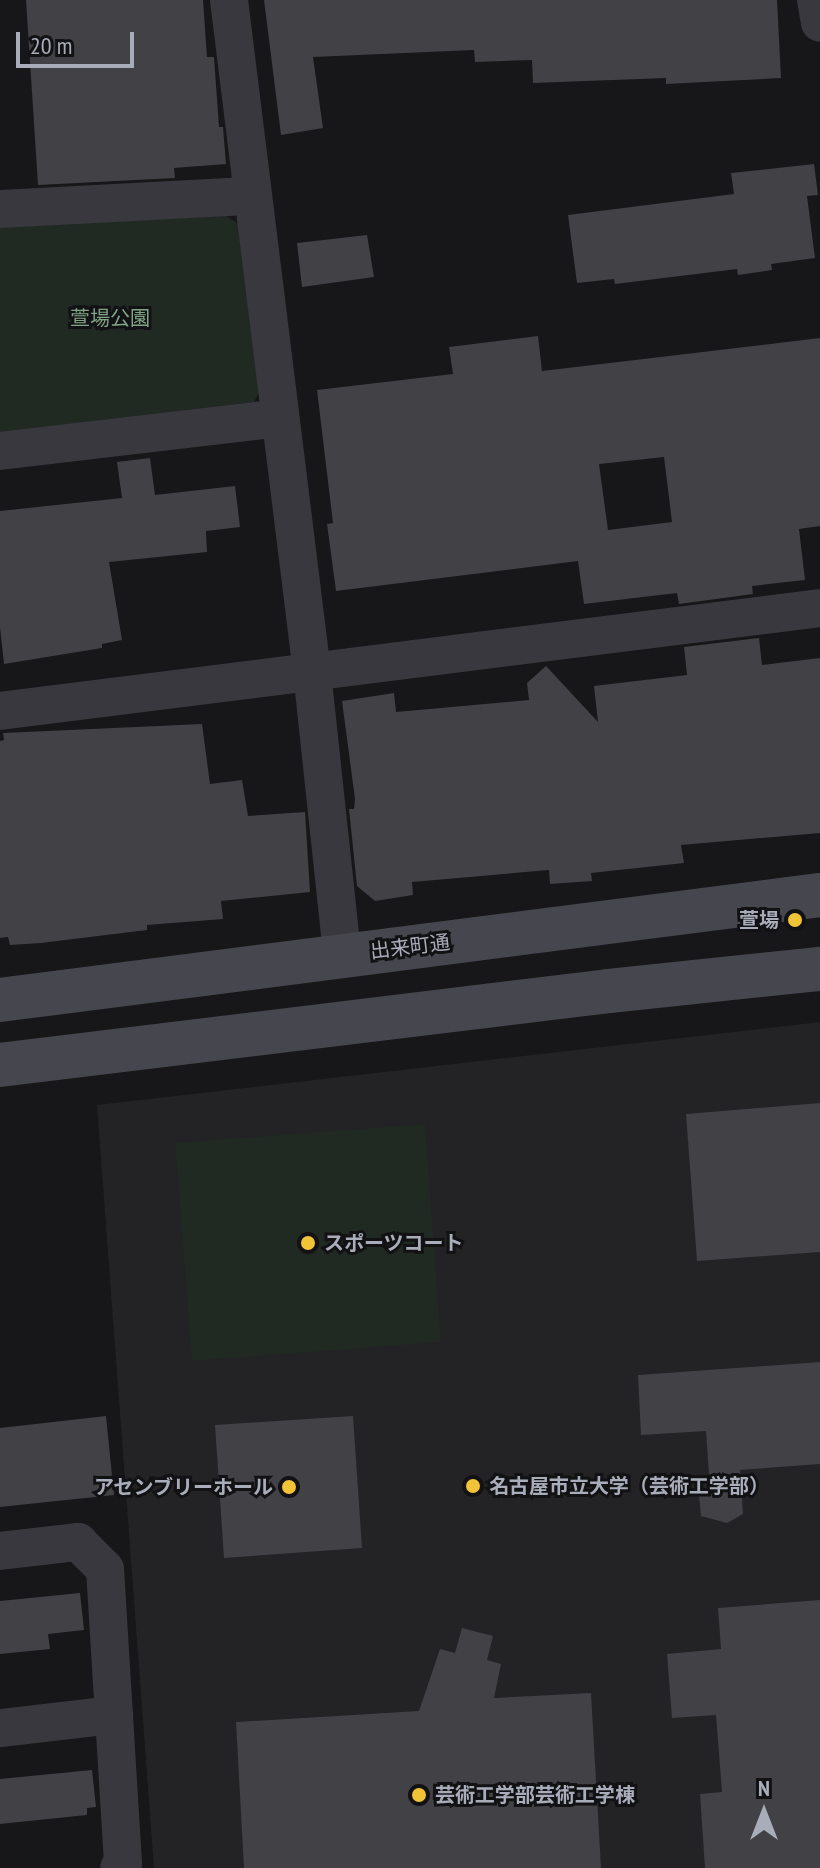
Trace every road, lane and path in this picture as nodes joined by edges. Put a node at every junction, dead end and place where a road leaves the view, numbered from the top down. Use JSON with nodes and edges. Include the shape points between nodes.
{"nodes":[{"id":1,"x":229,"y":0,"type":"edge"},
{"id":2,"x":816,"y":0,"type":"edge"},
{"id":3,"x":820,"y":23,"type":"edge"},
{"id":4,"x":252,"y":196,"type":"junction"},
{"id":5,"x":0,"y":209,"type":"edge"},
{"id":6,"x":280,"y":418,"type":"junction"},
{"id":7,"x":0,"y":451,"type":"edge"},
{"id":8,"x":820,"y":608,"type":"edge"},
{"id":9,"x":312,"y":672,"type":"junction"},
{"id":10,"x":0,"y":711,"type":"edge"},
{"id":11,"x":820,"y":895,"type":"edge"},
{"id":12,"x":342,"y":955,"type":"junction"},
{"id":13,"x":820,"y":969,"type":"edge"},
{"id":14,"x":0,"y":1000,"type":"edge"},
{"id":15,"x":0,"y":1065,"type":"edge"},
{"id":16,"x":0,"y":1551,"type":"edge"},
{"id":17,"x":114,"y":1715,"type":"junction"},
{"id":18,"x":0,"y":1728,"type":"edge"},
{"id":19,"x":119,"y":1868,"type":"edge"}],
"edges":[{"from":1,"to":4,"type":"street"},
{"from":2,"to":3,"type":"street"},
{"from":4,"to":5,"type":"street"},
{"from":4,"to":6,"type":"street"},
{"from":6,"to":7,"type":"street"},
{"from":6,"to":9,"type":"street"},
{"from":8,"to":9,"type":"street"},
{"from":9,"to":10,"type":"street"},
{"from":9,"to":12,"type":"street"},
{"from":11,"to":12,"type":"main road","name":"出来町通"},
{"from":12,"to":14,"type":"main road","name":"出来町通"},
{"from":13,"to":15,"type":"main road"},
{"from":16,"to":17,"type":"street","via":[[78,1542],[105,1569]]},
{"from":17,"to":18,"type":"street"},
{"from":17,"to":19,"type":"street","via":[[123,1863]]}]}
